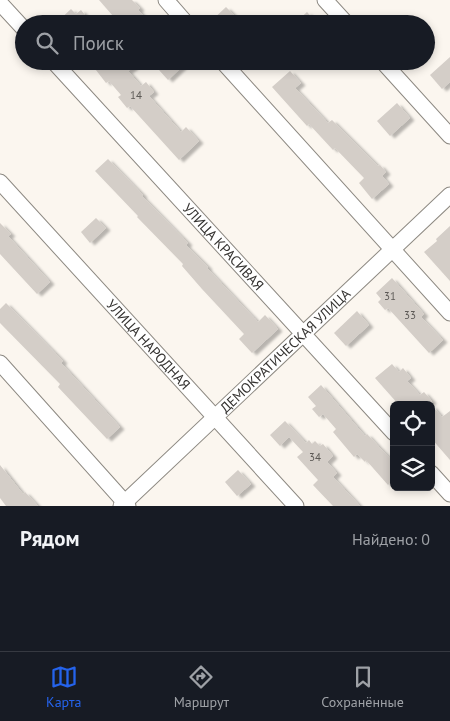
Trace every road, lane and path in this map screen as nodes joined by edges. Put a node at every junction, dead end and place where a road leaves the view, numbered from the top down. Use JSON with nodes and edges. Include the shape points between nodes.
{"nodes":[{"id":1,"x":166,"y":0,"type":"edge"},
{"id":2,"x":325,"y":0,"type":"edge"},
{"id":3,"x":0,"y":3,"type":"edge"},
{"id":4,"x":180,"y":15,"type":"edge"},
{"id":5,"x":339,"y":15,"type":"edge"},
{"id":6,"x":15,"y":19,"type":"edge"},
{"id":7,"x":61,"y":70,"type":"edge"},
{"id":8,"x":230,"y":70,"type":"edge"},
{"id":9,"x":390,"y":70,"type":"edge"},
{"id":10,"x":450,"y":136,"type":"edge"},
{"id":11,"x":0,"y":182,"type":"edge"},
{"id":12,"x":450,"y":195,"type":"edge"},
{"id":13,"x":392,"y":250,"type":"junction"},
{"id":14,"x":450,"y":313,"type":"edge"},
{"id":15,"x":303,"y":334,"type":"junction"},
{"id":16,"x":0,"y":363,"type":"edge"},
{"id":17,"x":214,"y":418,"type":"junction"},
{"id":18,"x":390,"y":428,"type":"edge"},
{"id":19,"x":435,"y":478,"type":"edge"},
{"id":20,"x":450,"y":494,"type":"edge"},
{"id":21,"x":125,"y":505,"type":"edge"},
{"id":22,"x":296,"y":506,"type":"edge"}],
"edges":[{"from":1,"to":4,"type":"street"},
{"from":2,"to":5,"type":"street"},
{"from":3,"to":6,"type":"street"},
{"from":7,"to":15,"type":"street","name":"УЛИЦА КРАСИВАЯ"},
{"from":8,"to":13,"type":"street"},
{"from":9,"to":10,"type":"street"},
{"from":11,"to":17,"type":"street","name":"УЛИЦА НАРОДНАЯ"},
{"from":12,"to":13,"type":"street","name":"ДЕМОКРАТИЧЕСКАЯ УЛИЦА"},
{"from":13,"to":14,"type":"street"},
{"from":13,"to":15,"type":"street","name":"ДЕМОКРАТИЧЕСКАЯ УЛИЦА"},
{"from":15,"to":17,"type":"street","name":"ДЕМОКРАТИЧЕСКАЯ УЛИЦА"},
{"from":15,"to":18,"type":"street","name":"УЛИЦА КРАСИВАЯ"},
{"from":16,"to":21,"type":"street"},
{"from":17,"to":21,"type":"street","name":"ДЕМОКРАТИЧЕСКАЯ УЛИЦА"},
{"from":17,"to":22,"type":"street","name":"УЛИЦА НАРОДНАЯ"},
{"from":19,"to":20,"type":"street"}]}
